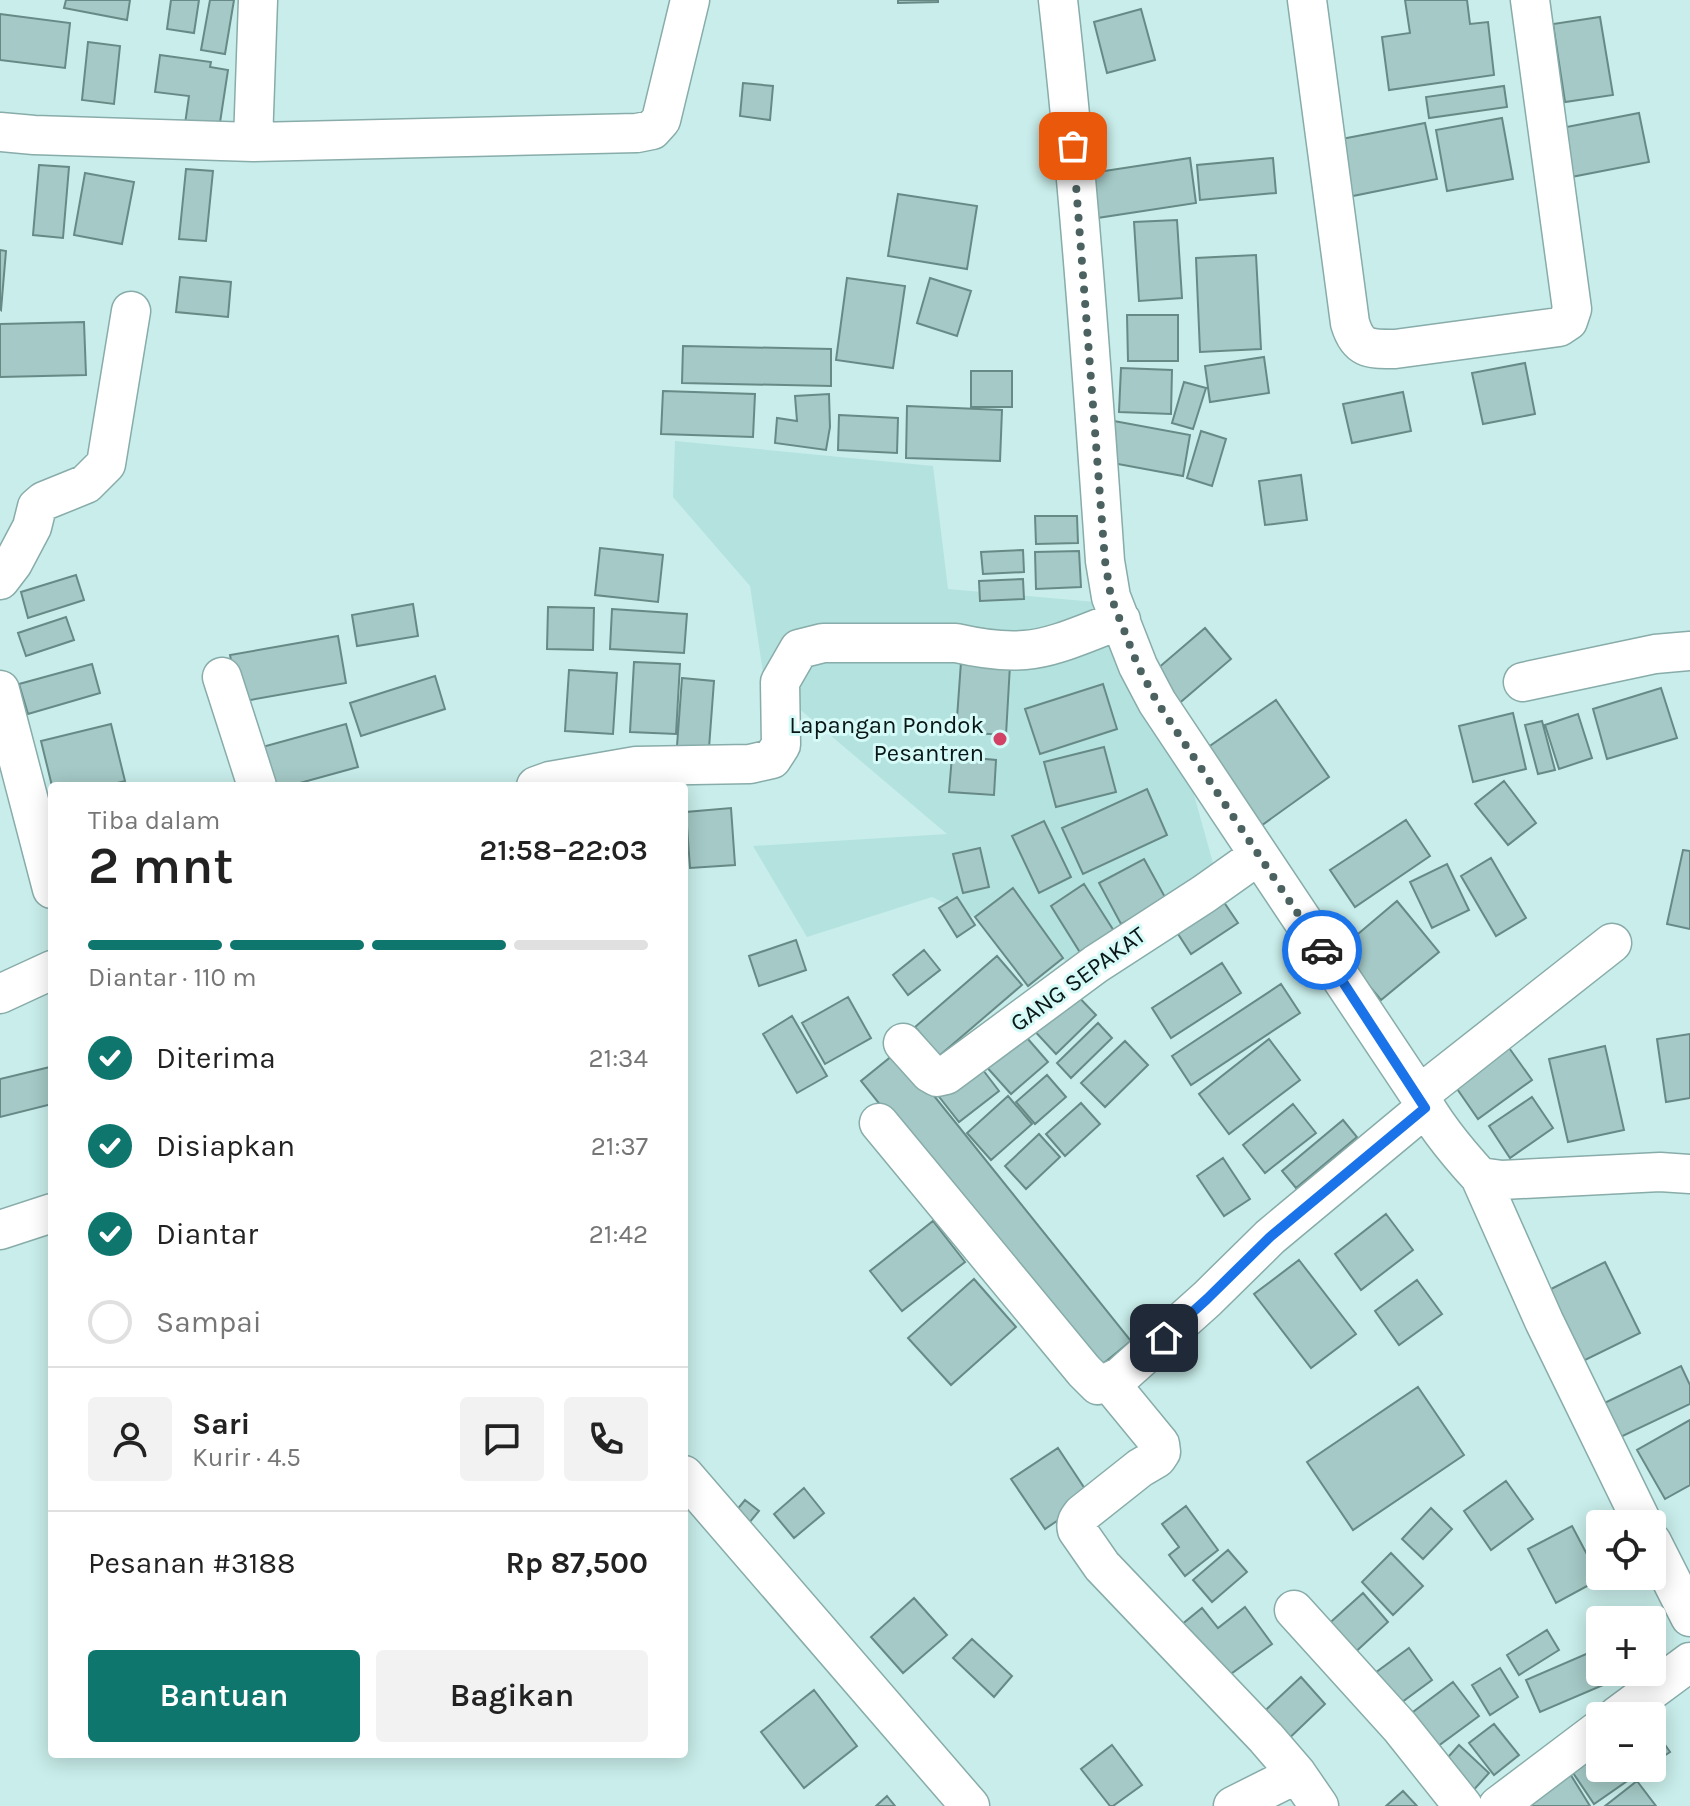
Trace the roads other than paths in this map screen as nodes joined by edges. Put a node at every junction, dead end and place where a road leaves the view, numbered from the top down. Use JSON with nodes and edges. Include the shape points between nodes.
{"nodes":[{"id":1,"x":258,"y":0,"type":"edge"},
{"id":2,"x":690,"y":0,"type":"edge"},
{"id":3,"x":1058,"y":0,"type":"edge"},
{"id":4,"x":1307,"y":0,"type":"edge"},
{"id":5,"x":1530,"y":0,"type":"edge"},
{"id":6,"x":0,"y":132,"type":"edge"},
{"id":7,"x":253,"y":142,"type":"junction"},
{"id":8,"x":131,"y":311,"type":"dead end"},
{"id":9,"x":0,"y":580,"type":"edge"},
{"id":10,"x":1121,"y":620,"type":"junction"},
{"id":11,"x":1690,"y":651,"type":"edge"},
{"id":12,"x":222,"y":677,"type":"dead end"},
{"id":13,"x":1523,"y":682,"type":"dead end"},
{"id":14,"x":0,"y":690,"type":"edge"},
{"id":15,"x":256,"y":782,"type":"edge"},
{"id":16,"x":547,"y":782,"type":"edge"},
{"id":17,"x":1259,"y":855,"type":"junction"},
{"id":18,"x":48,"y":874,"type":"edge"},
{"id":19,"x":1612,"y":943,"type":"dead end"},
{"id":20,"x":48,"y":972,"type":"edge"},
{"id":21,"x":0,"y":994,"type":"edge"},
{"id":22,"x":903,"y":1043,"type":"dead end"},
{"id":23,"x":1422,"y":1102,"type":"junction"},
{"id":24,"x":879,"y":1123,"type":"dead end"},
{"id":25,"x":1690,"y":1174,"type":"edge"},
{"id":26,"x":1480,"y":1177,"type":"junction"},
{"id":27,"x":48,"y":1214,"type":"edge"},
{"id":28,"x":0,"y":1230,"type":"edge"},
{"id":29,"x":1109,"y":1382,"type":"junction"},
{"id":30,"x":688,"y":1480,"type":"edge"},
{"id":31,"x":1636,"y":1510,"type":"edge"},
{"id":32,"x":1666,"y":1567,"type":"edge"},
{"id":33,"x":1688,"y":1606,"type":"edge"},
{"id":34,"x":1294,"y":1610,"type":"dead end"},
{"id":35,"x":1690,"y":1662,"type":"edge"},
{"id":36,"x":1636,"y":1702,"type":"edge"},
{"id":37,"x":1586,"y":1740,"type":"edge"},
{"id":38,"x":1297,"y":1774,"type":"junction"},
{"id":39,"x":1505,"y":1804,"type":"edge"},
{"id":40,"x":970,"y":1806,"type":"edge"},
{"id":41,"x":1233,"y":1806,"type":"edge"},
{"id":42,"x":1319,"y":1806,"type":"edge"},
{"id":43,"x":1463,"y":1806,"type":"edge"}],
"edges":[{"from":1,"to":7,"type":"street"},
{"from":2,"to":7,"type":"street","via":[[661,120],[652,130]]},
{"from":3,"to":10,"type":"street","via":[[1105,561]]},
{"from":4,"to":5,"type":"street","via":[[1350,323],[1359,342],[1373,349],[1559,327],[1568,321],[1572,309]]},
{"from":6,"to":7,"type":"street"},
{"from":8,"to":9,"type":"street","via":[[106,464],[86,484],[37,507],[32,527]]},
{"from":10,"to":16,"type":"street","via":[[1025,650],[956,643],[823,643],[799,649],[780,682],[781,745],[772,759],[636,766]]},
{"from":10,"to":17,"type":"street","via":[[1157,702]]},
{"from":11,"to":13,"type":"street"},
{"from":12,"to":15,"type":"street"},
{"from":14,"to":18,"type":"street"},
{"from":17,"to":22,"type":"street","name":"GANG SEPAKAT","via":[[1096,964],[946,1075],[930,1073]]},
{"from":17,"to":23,"type":"street"},
{"from":19,"to":23,"type":"street"},
{"from":20,"to":21,"type":"street"},
{"from":23,"to":26,"type":"street"},
{"from":23,"to":29,"type":"street"},
{"from":24,"to":29,"type":"street","via":[[1090,1377],[1098,1385]]},
{"from":25,"to":26,"type":"street"},
{"from":26,"to":31,"type":"street"},
{"from":27,"to":28,"type":"street"},
{"from":29,"to":38,"type":"street","via":[[1162,1448],[1157,1458],[1082,1514],[1077,1530],[1102,1566]]},
{"from":30,"to":40,"type":"street"},
{"from":32,"to":33,"type":"street"},
{"from":34,"to":43,"type":"street"},
{"from":35,"to":36,"type":"street"},
{"from":37,"to":39,"type":"street"},
{"from":38,"to":41,"type":"street"},
{"from":38,"to":42,"type":"street"}]}
